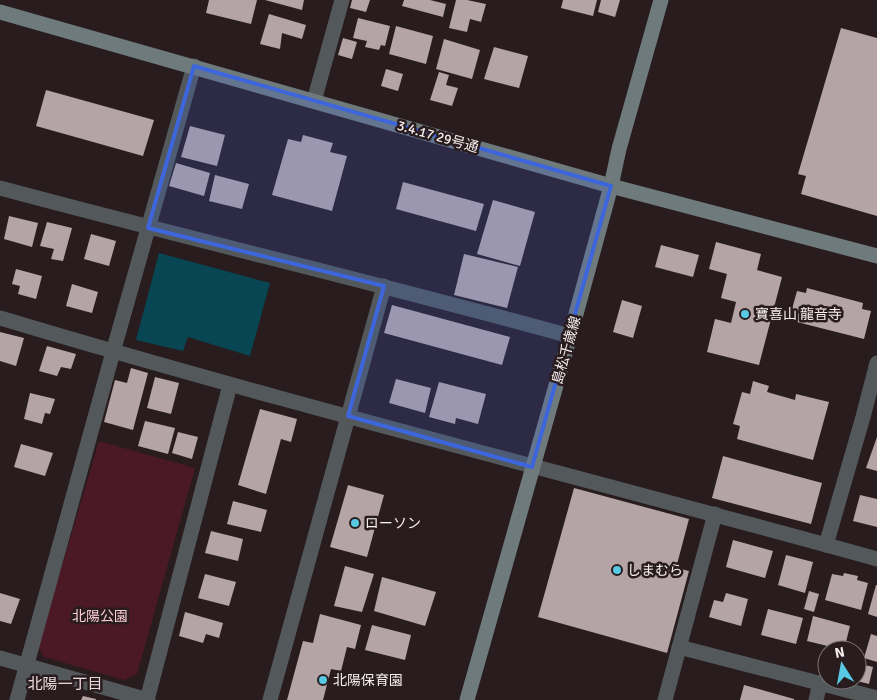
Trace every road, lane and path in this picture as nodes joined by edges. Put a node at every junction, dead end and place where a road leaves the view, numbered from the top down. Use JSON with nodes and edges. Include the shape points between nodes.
{"nodes":[{"id":1,"x":342,"y":0,"type":"edge"},
{"id":2,"x":661,"y":0,"type":"edge"},
{"id":3,"x":0,"y":12,"type":"edge"},
{"id":4,"x":194,"y":66,"type":"junction"},
{"id":5,"x":314,"y":100,"type":"junction"},
{"id":6,"x":611,"y":186,"type":"junction"},
{"id":7,"x":0,"y":188,"type":"edge"},
{"id":8,"x":148,"y":228,"type":"junction"},
{"id":9,"x":877,"y":256,"type":"edge"},
{"id":10,"x":384,"y":286,"type":"junction"},
{"id":11,"x":0,"y":318,"type":"edge"},
{"id":12,"x":570,"y":336,"type":"junction"},
{"id":13,"x":113,"y":352,"type":"junction"},
{"id":14,"x":877,"y":363,"type":"edge"},
{"id":15,"x":230,"y":385,"type":"junction"},
{"id":16,"x":348,"y":416,"type":"junction"},
{"id":17,"x":870,"y":419,"type":"edge"},
{"id":18,"x":532,"y":467,"type":"junction"},
{"id":19,"x":715,"y":514,"type":"junction"},
{"id":20,"x":826,"y":545,"type":"junction"},
{"id":21,"x":877,"y":559,"type":"edge"},
{"id":22,"x":679,"y":647,"type":"junction"},
{"id":23,"x":0,"y":658,"type":"edge"},
{"id":24,"x":27,"y":665,"type":"junction"},
{"id":25,"x":817,"y":682,"type":"edge"},
{"id":26,"x":847,"y":690,"type":"edge"},
{"id":27,"x":877,"y":698,"type":"edge"},
{"id":28,"x":18,"y":700,"type":"edge"},
{"id":29,"x":148,"y":700,"type":"edge"},
{"id":30,"x":270,"y":700,"type":"edge"},
{"id":31,"x":467,"y":700,"type":"edge"},
{"id":32,"x":665,"y":700,"type":"edge"}],
"edges":[{"from":1,"to":5,"type":"street"},
{"from":2,"to":6,"type":"street","name":"島松千歳線"},
{"from":3,"to":4,"type":"street","name":"3.4.17 29号通"},
{"from":4,"to":5,"type":"street","name":"3.4.17 29号通"},
{"from":4,"to":8,"type":"street"},
{"from":5,"to":6,"type":"street","name":"3.4.17 29号通"},
{"from":6,"to":9,"type":"street","name":"3.4.17 29号通"},
{"from":6,"to":12,"type":"street","name":"島松千歳線"},
{"from":7,"to":8,"type":"street"},
{"from":8,"to":10,"type":"street"},
{"from":8,"to":13,"type":"street"},
{"from":10,"to":12,"type":"street"},
{"from":10,"to":16,"type":"street"},
{"from":11,"to":13,"type":"street"},
{"from":12,"to":18,"type":"street","name":"島松千歳線"},
{"from":13,"to":15,"type":"street"},
{"from":13,"to":24,"type":"street"},
{"from":14,"to":17,"type":"street"},
{"from":15,"to":16,"type":"street"},
{"from":15,"to":29,"type":"street"},
{"from":16,"to":18,"type":"street"},
{"from":16,"to":30,"type":"street"},
{"from":17,"to":20,"type":"street"},
{"from":18,"to":19,"type":"street"},
{"from":18,"to":31,"type":"street","name":"島松千歳線"},
{"from":19,"to":20,"type":"street"},
{"from":19,"to":22,"type":"street"},
{"from":20,"to":21,"type":"street"},
{"from":22,"to":25,"type":"street"},
{"from":22,"to":32,"type":"street"},
{"from":23,"to":24,"type":"street"},
{"from":24,"to":28,"type":"street"},
{"from":24,"to":29,"type":"street"},
{"from":26,"to":27,"type":"street"}]}
